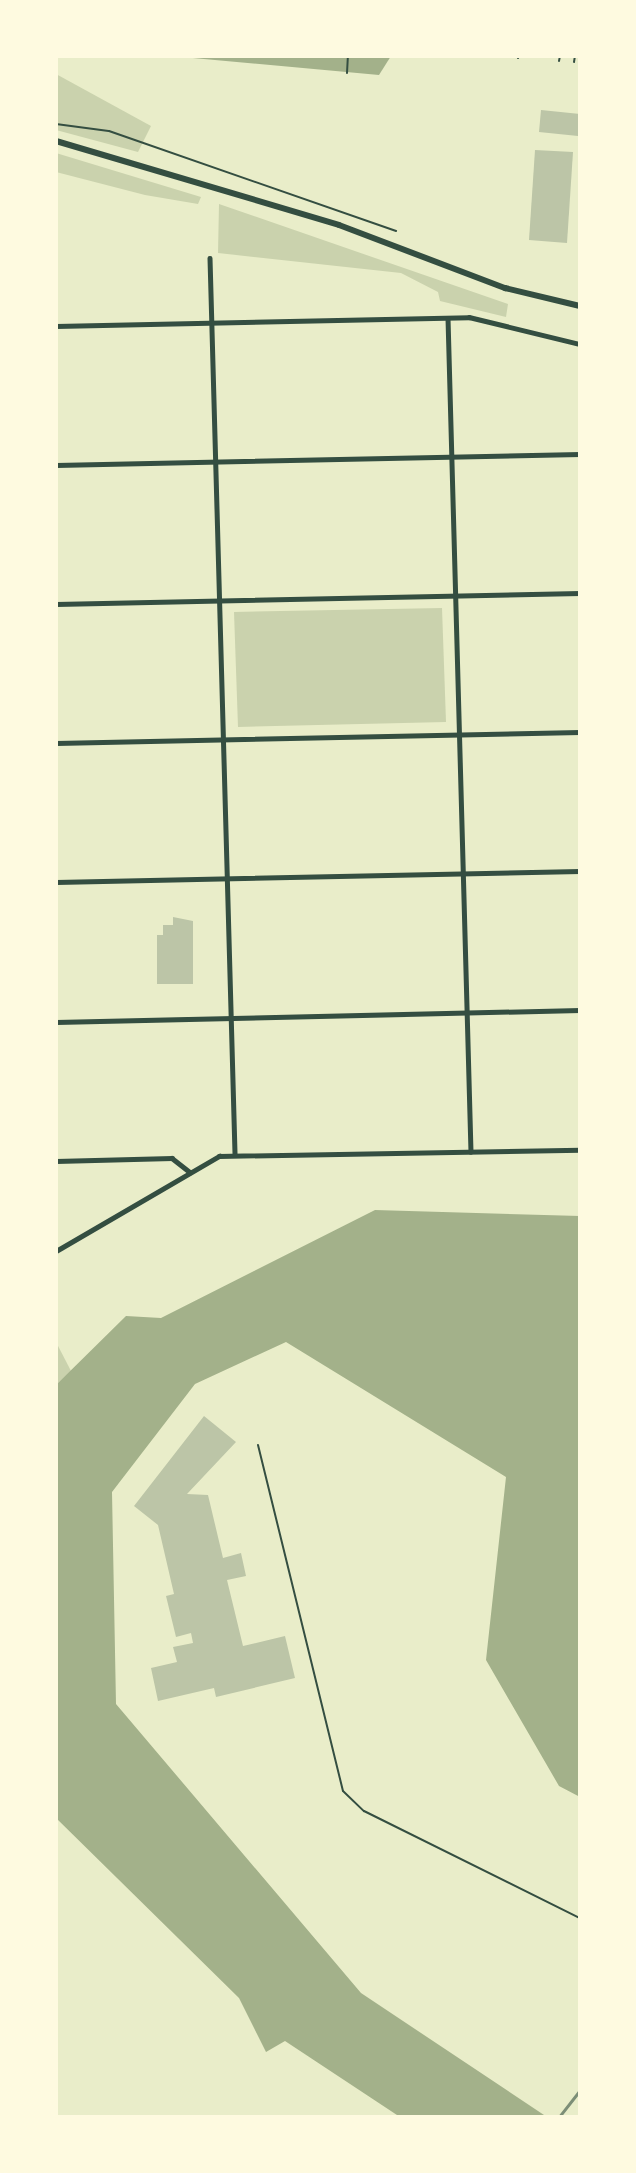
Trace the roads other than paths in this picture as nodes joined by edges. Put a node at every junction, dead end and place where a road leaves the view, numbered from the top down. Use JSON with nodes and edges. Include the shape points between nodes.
{"nodes":[{"id":1,"x":560,"y":56,"type":"edge"},
{"id":2,"x":559,"y":61,"type":"dead end"},
{"id":3,"x":56,"y":141,"type":"edge"},
{"id":4,"x":210,"y":258,"type":"dead end"},
{"id":5,"x":580,"y":306,"type":"edge"},
{"id":6,"x":448,"y":318,"type":"junction"},
{"id":7,"x":212,"y":322,"type":"junction"},
{"id":8,"x":56,"y":326,"type":"edge"},
{"id":9,"x":580,"y":344,"type":"edge"},
{"id":10,"x":580,"y":454,"type":"edge"},
{"id":11,"x":452,"y":457,"type":"junction"},
{"id":12,"x":215,"y":461,"type":"junction"},
{"id":13,"x":56,"y":465,"type":"edge"},
{"id":14,"x":580,"y":593,"type":"edge"},
{"id":15,"x":456,"y":596,"type":"junction"},
{"id":16,"x":219,"y":601,"type":"junction"},
{"id":17,"x":56,"y":604,"type":"edge"},
{"id":18,"x":580,"y":732,"type":"edge"},
{"id":19,"x":459,"y":736,"type":"junction"},
{"id":20,"x":225,"y":740,"type":"junction"},
{"id":21,"x":56,"y":743,"type":"edge"},
{"id":22,"x":580,"y":871,"type":"edge"},
{"id":23,"x":463,"y":874,"type":"junction"},
{"id":24,"x":227,"y":878,"type":"junction"},
{"id":25,"x":56,"y":882,"type":"edge"},
{"id":26,"x":580,"y":1010,"type":"edge"},
{"id":27,"x":467,"y":1013,"type":"junction"},
{"id":28,"x":231,"y":1018,"type":"junction"},
{"id":29,"x":56,"y":1022,"type":"edge"},
{"id":30,"x":580,"y":1150,"type":"edge"},
{"id":31,"x":471,"y":1152,"type":"junction"},
{"id":32,"x":235,"y":1155,"type":"junction"},
{"id":33,"x":56,"y":1161,"type":"edge"},
{"id":34,"x":190,"y":1172,"type":"junction"},
{"id":35,"x":56,"y":1251,"type":"edge"},
{"id":36,"x":258,"y":1445,"type":"dead end"},
{"id":37,"x":580,"y":1918,"type":"edge"}],
"edges":[{"from":1,"to":2,"type":"lane"},
{"from":3,"to":5,"type":"main road","via":[[339,225],[505,288]]},
{"from":4,"to":7,"type":"street"},
{"from":6,"to":7,"type":"street"},
{"from":6,"to":9,"type":"street"},
{"from":6,"to":11,"type":"street"},
{"from":7,"to":8,"type":"street"},
{"from":7,"to":12,"type":"street"},
{"from":10,"to":11,"type":"street"},
{"from":11,"to":12,"type":"street"},
{"from":11,"to":15,"type":"street"},
{"from":12,"to":13,"type":"street"},
{"from":12,"to":16,"type":"street"},
{"from":14,"to":15,"type":"street"},
{"from":15,"to":16,"type":"street"},
{"from":15,"to":19,"type":"street"},
{"from":16,"to":17,"type":"street"},
{"from":16,"to":20,"type":"street"},
{"from":18,"to":19,"type":"street"},
{"from":19,"to":20,"type":"street"},
{"from":19,"to":23,"type":"street"},
{"from":20,"to":21,"type":"street"},
{"from":20,"to":24,"type":"street"},
{"from":22,"to":23,"type":"street"},
{"from":23,"to":24,"type":"street"},
{"from":23,"to":27,"type":"street"},
{"from":24,"to":25,"type":"street"},
{"from":24,"to":28,"type":"street"},
{"from":26,"to":27,"type":"street"},
{"from":27,"to":28,"type":"street"},
{"from":27,"to":31,"type":"street"},
{"from":28,"to":29,"type":"street"},
{"from":28,"to":32,"type":"street"},
{"from":30,"to":31,"type":"street"},
{"from":31,"to":32,"type":"street"},
{"from":32,"to":34,"type":"street"},
{"from":33,"to":34,"type":"street","via":[[172,1158]]},
{"from":34,"to":35,"type":"street"},
{"from":36,"to":37,"type":"lane","via":[[343,1791],[364,1811]]}]}
